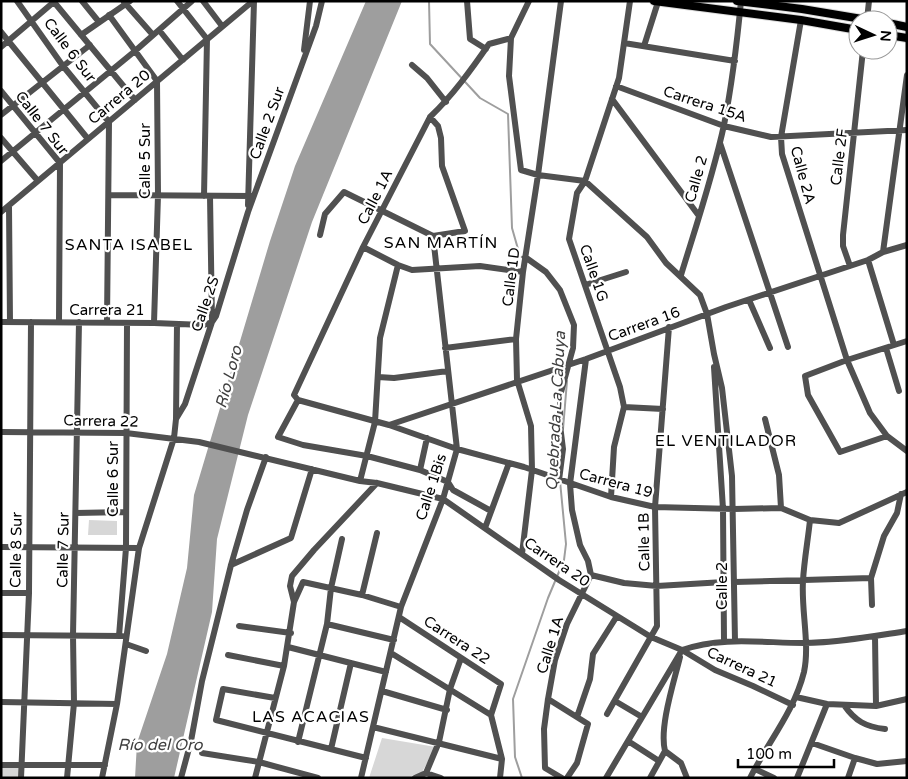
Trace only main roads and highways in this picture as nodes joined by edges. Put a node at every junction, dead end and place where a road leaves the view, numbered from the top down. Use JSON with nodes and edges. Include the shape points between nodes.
{"nodes":[{"id":1,"x":654,"y":1,"type":"edge"},
{"id":2,"x":737,"y":1,"type":"edge"},
{"id":3,"x":658,"y":2,"type":"edge"},
{"id":4,"x":741,"y":2,"type":"edge"},
{"id":5,"x":802,"y":5,"type":"edge"},
{"id":6,"x":848,"y":16,"type":"edge"},
{"id":7,"x":848,"y":28,"type":"edge"}],
"edges":[{"from":1,"to":3,"type":"main road"},
{"from":2,"to":4,"type":"main road"},
{"from":3,"to":7,"type":"main road"},
{"from":4,"to":5,"type":"main road"},
{"from":5,"to":6,"type":"main road"}]}
